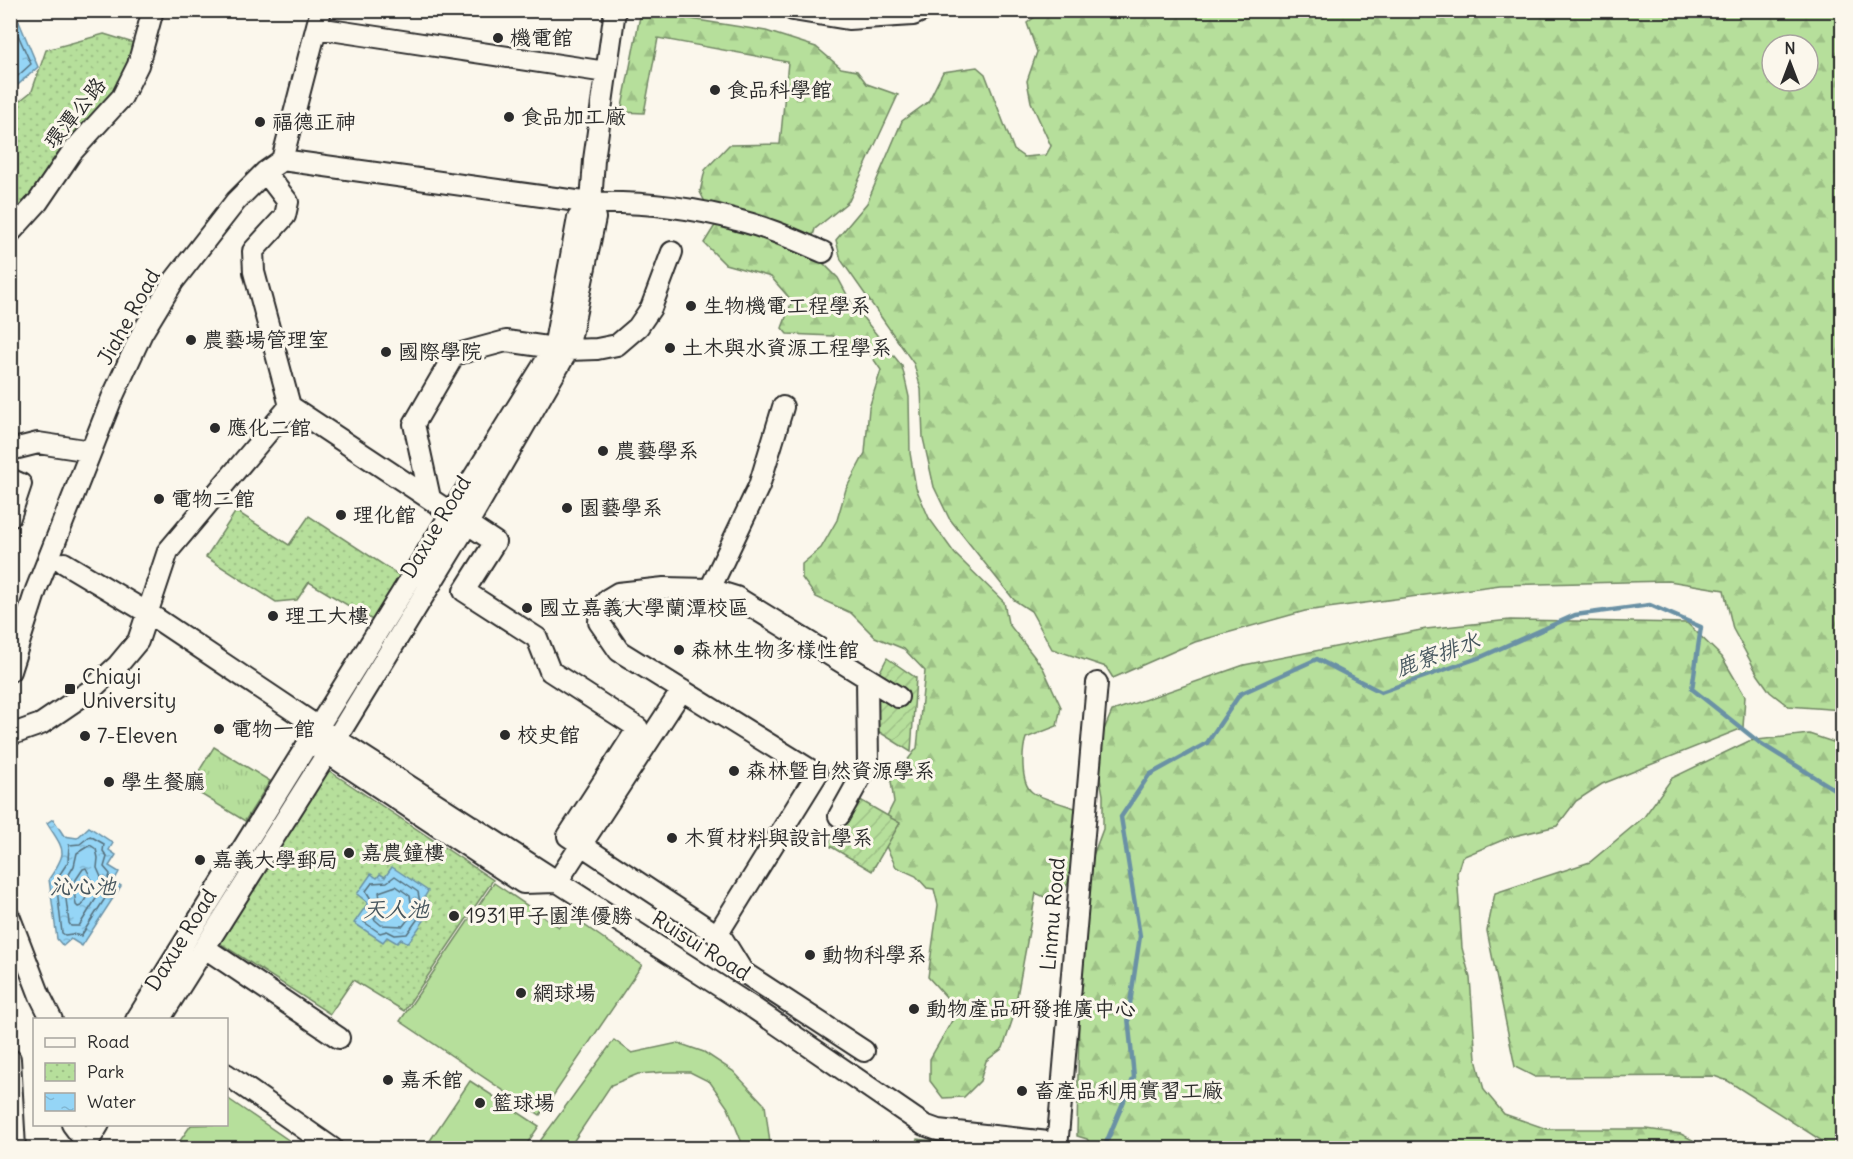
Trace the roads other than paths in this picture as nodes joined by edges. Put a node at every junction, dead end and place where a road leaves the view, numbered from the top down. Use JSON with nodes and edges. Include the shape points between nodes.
{"nodes":[{"id":1,"x":153,"y":10,"type":"edge"},
{"id":2,"x":615,"y":10,"type":"edge"},
{"id":3,"x":793,"y":10,"type":"edge"},
{"id":4,"x":924,"y":10,"type":"edge"},
{"id":5,"x":319,"y":19,"type":"edge"},
{"id":6,"x":606,"y":72,"type":"junction"},
{"id":7,"x":282,"y":160,"type":"junction"},
{"id":8,"x":265,"y":172,"type":"junction"},
{"id":9,"x":591,"y":203,"type":"junction"},
{"id":10,"x":10,"y":233,"type":"edge"},
{"id":11,"x":672,"y":252,"type":"dead end"},
{"id":12,"x":823,"y":252,"type":"dead end"},
{"id":13,"x":561,"y":349,"type":"junction"},
{"id":14,"x":290,"y":406,"type":"junction"},
{"id":15,"x":783,"y":407,"type":"dead end"},
{"id":16,"x":10,"y":450,"type":"edge"},
{"id":17,"x":91,"y":451,"type":"junction"},
{"id":18,"x":10,"y":479,"type":"edge"},
{"id":19,"x":430,"y":498,"type":"junction"},
{"id":20,"x":10,"y":517,"type":"edge"},
{"id":21,"x":460,"y":517,"type":"junction"},
{"id":22,"x":64,"y":563,"type":"dead end"},
{"id":23,"x":710,"y":589,"type":"junction"},
{"id":24,"x":148,"y":613,"type":"junction"},
{"id":25,"x":10,"y":671,"type":"edge"},
{"id":26,"x":867,"y":678,"type":"junction"},
{"id":27,"x":1097,"y":683,"type":"dead end"},
{"id":28,"x":682,"y":690,"type":"junction"},
{"id":29,"x":897,"y":698,"type":"dead end"},
{"id":30,"x":314,"y":734,"type":"junction"},
{"id":31,"x":10,"y":735,"type":"edge"},
{"id":32,"x":331,"y":746,"type":"junction"},
{"id":33,"x":839,"y":816,"type":"dead end"},
{"id":34,"x":581,"y":845,"type":"junction"},
{"id":35,"x":557,"y":882,"type":"junction"},
{"id":36,"x":10,"y":918,"type":"edge"},
{"id":37,"x":717,"y":935,"type":"junction"},
{"id":38,"x":205,"y":948,"type":"junction"},
{"id":39,"x":51,"y":1018,"type":"edge"},
{"id":40,"x":137,"y":1018,"type":"edge"},
{"id":41,"x":160,"y":1018,"type":"edge"},
{"id":42,"x":339,"y":1038,"type":"dead end"},
{"id":43,"x":864,"y":1051,"type":"dead end"},
{"id":44,"x":10,"y":1059,"type":"edge"},
{"id":45,"x":228,"y":1075,"type":"edge"},
{"id":46,"x":72,"y":1126,"type":"edge"},
{"id":47,"x":98,"y":1126,"type":"edge"},
{"id":48,"x":1057,"y":1146,"type":"edge"},
{"id":49,"x":83,"y":1147,"type":"edge"},
{"id":50,"x":15,"y":1149,"type":"edge"},
{"id":51,"x":332,"y":1149,"type":"edge"}],
"edges":[{"from":1,"to":10,"type":"street","name":"環潭公路","via":[[138,65],[122,98],[72,152],[38,202]]},
{"from":2,"to":6,"type":"street"},
{"from":3,"to":4,"type":"street","via":[[848,18],[913,15]]},
{"from":5,"to":6,"type":"street"},
{"from":5,"to":7,"type":"street"},
{"from":6,"to":9,"type":"street"},
{"from":7,"to":8,"type":"street","name":"Jiahe Road"},
{"from":7,"to":9,"type":"street"},
{"from":8,"to":14,"type":"street","via":[[288,202],[285,216],[253,251],[254,272]]},
{"from":8,"to":17,"type":"street","name":"Jiahe Road","via":[[236,201],[172,282],[142,333]]},
{"from":9,"to":12,"type":"street","via":[[624,202],[735,219]]},
{"from":9,"to":13,"type":"street","via":[[595,219]]},
{"from":11,"to":13,"type":"street","via":[[651,308],[638,327],[617,345]]},
{"from":13,"to":19,"type":"street","via":[[506,341],[454,355],[414,424]]},
{"from":13,"to":21,"type":"street"},
{"from":14,"to":19,"type":"street"},
{"from":14,"to":24,"type":"street","via":[[168,551]]},
{"from":15,"to":23,"type":"street","via":[[759,486]]},
{"from":16,"to":17,"type":"street","via":[[38,443]]},
{"from":17,"to":25,"type":"street","name":"Jiahe Road","via":[[36,590]]},
{"from":18,"to":20,"type":"street","via":[[21,484]]},
{"from":19,"to":21,"type":"street"},
{"from":21,"to":30,"type":"street"},
{"from":21,"to":32,"type":"street","name":"Daxue Road"},
{"from":21,"to":34,"type":"street","via":[[495,542],[465,591],[537,638],[550,670],[638,728],[568,836]]},
{"from":22,"to":24,"type":"street","name":"Ruisui Road"},
{"from":23,"to":26,"type":"street","via":[[736,597]]},
{"from":23,"to":28,"type":"street","via":[[618,593],[600,609],[599,622],[619,651]]},
{"from":24,"to":30,"type":"street","name":"Ruisui Road"},
{"from":24,"to":31,"type":"street","via":[[138,641],[91,690],[41,724]]},
{"from":26,"to":29,"type":"street"},
{"from":26,"to":33,"type":"street","via":[[868,764]]},
{"from":27,"to":48,"type":"street","name":"Linmu Road"},
{"from":28,"to":34,"type":"street"},
{"from":28,"to":37,"type":"street","via":[[817,774]]},
{"from":30,"to":32,"type":"street","name":"Ruisui Road"},
{"from":30,"to":40,"type":"street"},
{"from":32,"to":35,"type":"street","name":"Ruisui Road"},
{"from":32,"to":38,"type":"street","name":"Daxue Road"},
{"from":34,"to":35,"type":"street"},
{"from":34,"to":37,"type":"street"},
{"from":35,"to":48,"type":"street","name":"Ruisui Road","via":[[755,1009],[924,1125]]},
{"from":36,"to":39,"type":"street"},
{"from":37,"to":43,"type":"street","via":[[743,972]]},
{"from":38,"to":41,"type":"street","name":"Daxue Road"},
{"from":38,"to":42,"type":"street"},
{"from":44,"to":50,"type":"street"},
{"from":45,"to":51,"type":"street"},
{"from":46,"to":49,"type":"street"},
{"from":47,"to":49,"type":"street"}]}
